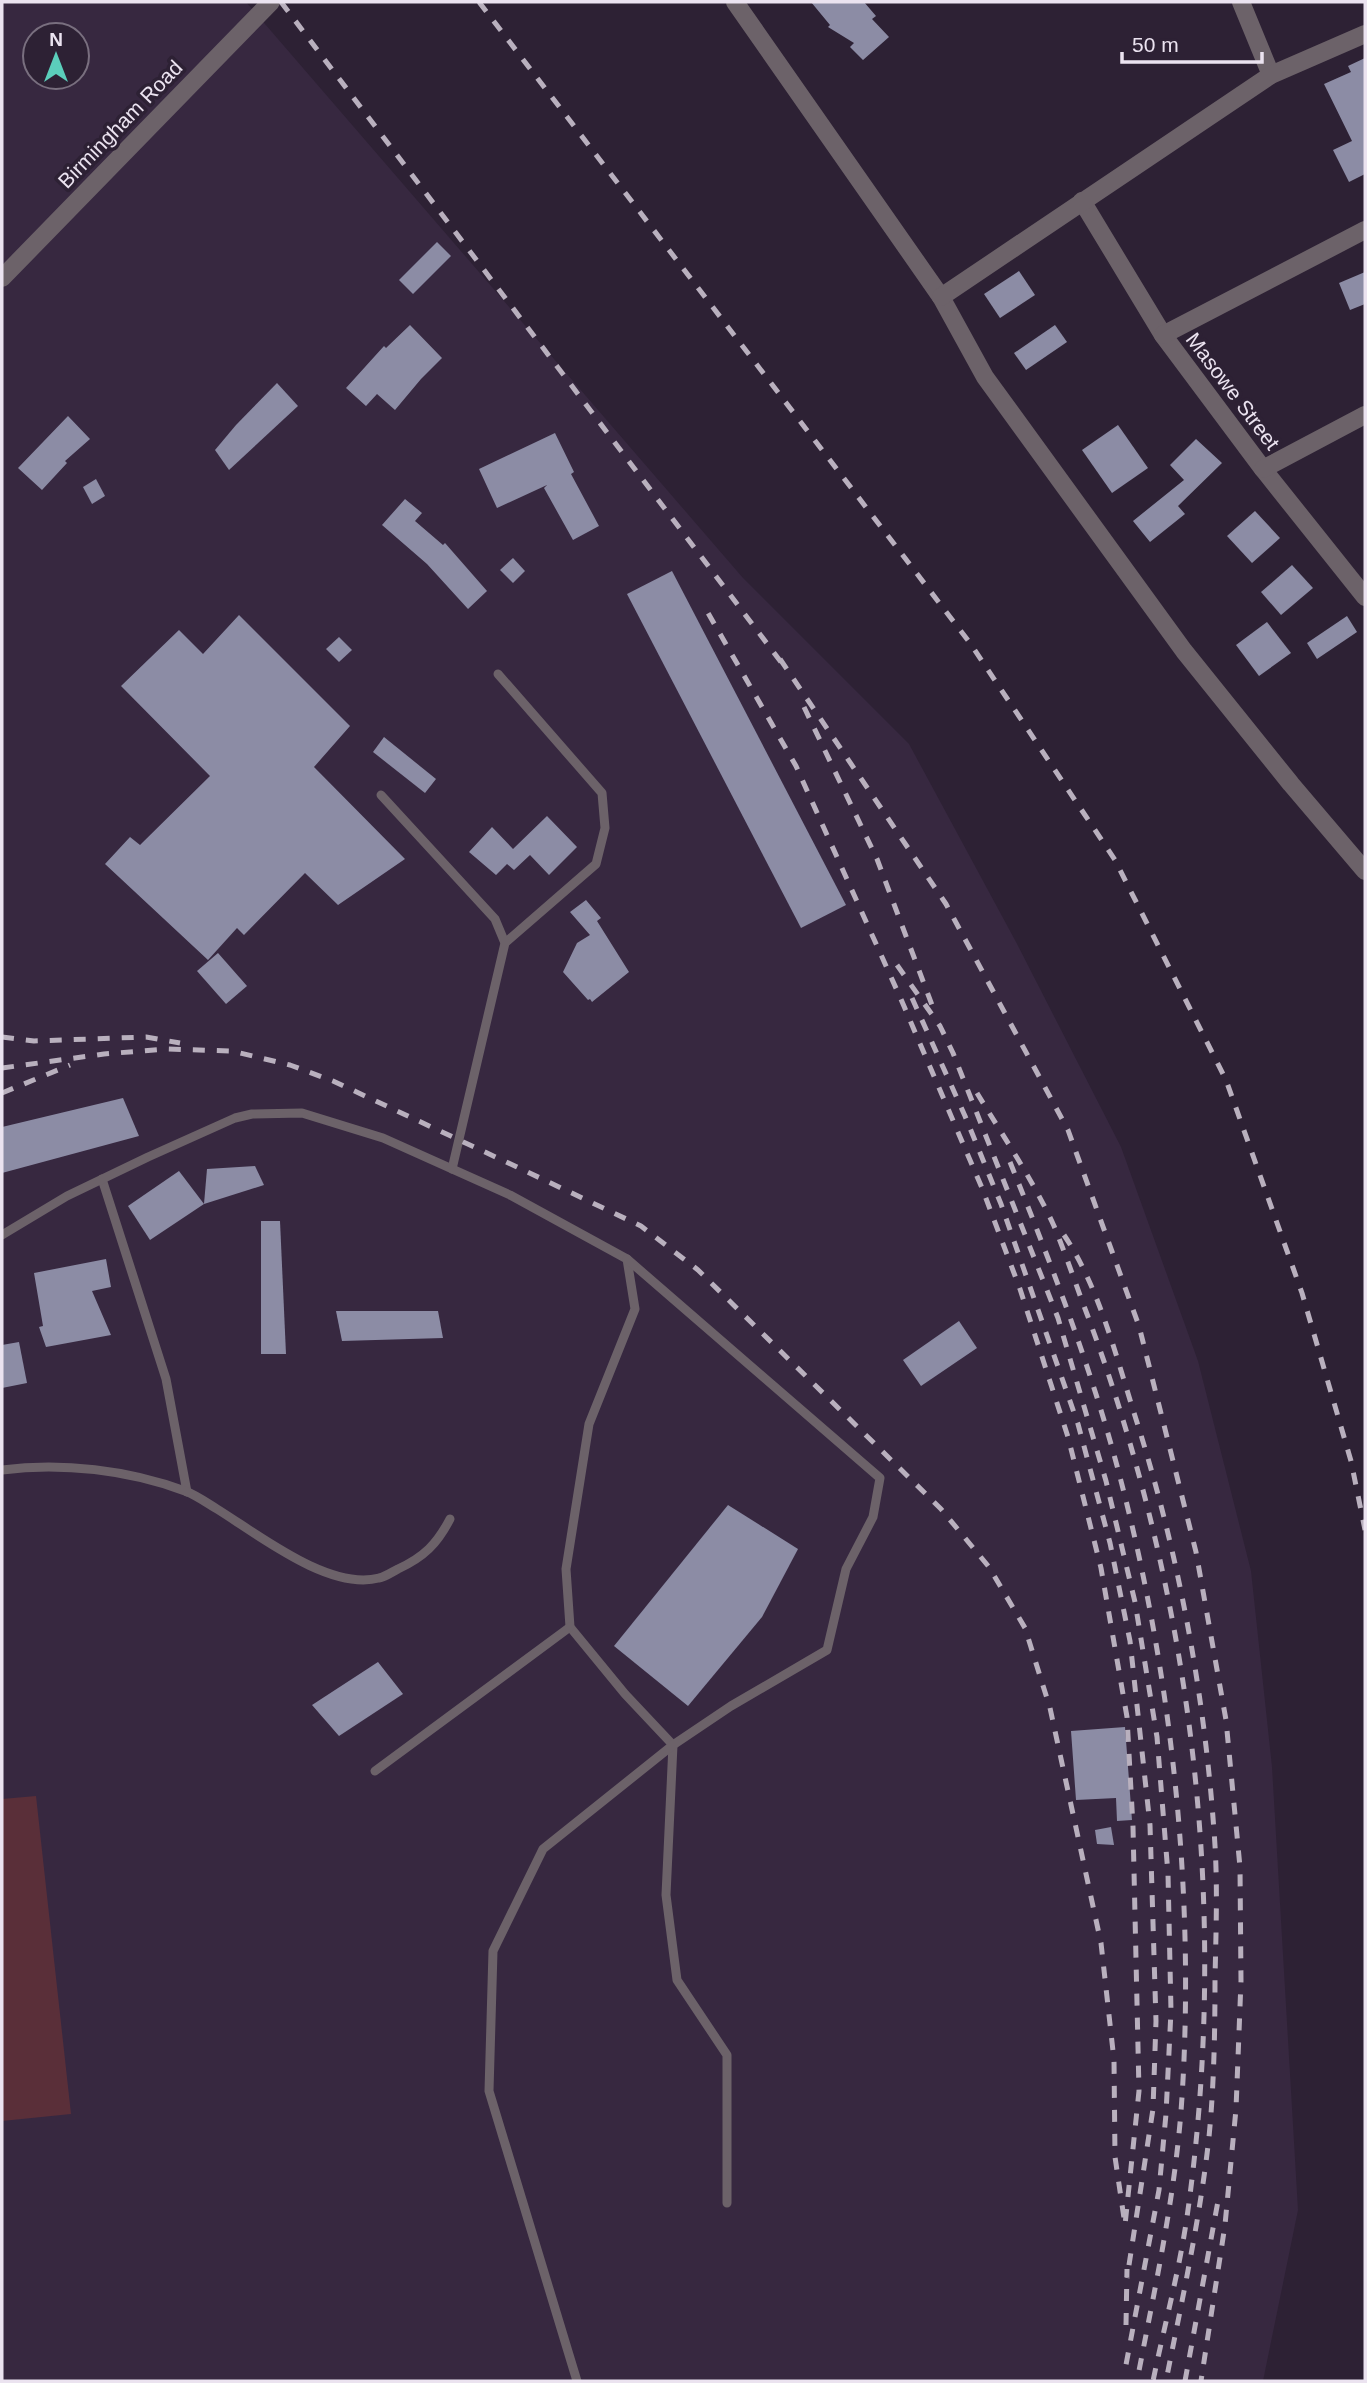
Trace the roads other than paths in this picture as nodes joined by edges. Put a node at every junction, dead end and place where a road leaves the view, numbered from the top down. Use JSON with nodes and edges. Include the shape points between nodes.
{"nodes":[{"id":1,"x":271,"y":2,"type":"edge"},
{"id":2,"x":735,"y":2,"type":"edge"},
{"id":3,"x":1241,"y":2,"type":"edge"},
{"id":4,"x":1365,"y":34,"type":"edge"},
{"id":5,"x":1271,"y":75,"type":"junction"},
{"id":6,"x":1082,"y":201,"type":"junction"},
{"id":7,"x":1365,"y":230,"type":"edge"},
{"id":8,"x":2,"y":278,"type":"edge"},
{"id":9,"x":941,"y":297,"type":"junction"},
{"id":10,"x":1163,"y":335,"type":"junction"},
{"id":11,"x":1365,"y":415,"type":"edge"},
{"id":12,"x":1263,"y":470,"type":"junction"},
{"id":13,"x":1365,"y":597,"type":"edge"},
{"id":14,"x":498,"y":674,"type":"dead end"},
{"id":15,"x":381,"y":795,"type":"dead end"},
{"id":16,"x":1365,"y":871,"type":"edge"},
{"id":17,"x":506,"y":943,"type":"junction"},
{"id":18,"x":452,"y":1169,"type":"junction"},
{"id":19,"x":102,"y":1179,"type":"junction"},
{"id":20,"x":2,"y":1236,"type":"edge"},
{"id":21,"x":627,"y":1259,"type":"junction"},
{"id":22,"x":2,"y":1470,"type":"edge"},
{"id":23,"x":187,"y":1492,"type":"junction"},
{"id":24,"x":450,"y":1519,"type":"dead end"},
{"id":25,"x":570,"y":1627,"type":"junction"},
{"id":26,"x":673,"y":1745,"type":"junction"},
{"id":27,"x":375,"y":1771,"type":"dead end"},
{"id":28,"x":727,"y":2203,"type":"dead end"},
{"id":29,"x":577,"y":2381,"type":"edge"}],
"edges":[{"from":1,"to":8,"type":"street","name":"Birmingham Road"},
{"from":2,"to":9,"type":"street"},
{"from":3,"to":5,"type":"street"},
{"from":4,"to":5,"type":"street"},
{"from":5,"to":6,"type":"street"},
{"from":6,"to":9,"type":"street"},
{"from":6,"to":10,"type":"street","name":"Masowe Street"},
{"from":7,"to":10,"type":"street"},
{"from":9,"to":16,"type":"street","via":[[985,377],[1184,651]]},
{"from":10,"to":12,"type":"street","name":"Masowe Street"},
{"from":11,"to":12,"type":"street"},
{"from":12,"to":13,"type":"street","name":"Masowe Street"},
{"from":14,"to":17,"type":"lane","via":[[602,793],[605,828],[596,864]]},
{"from":15,"to":17,"type":"lane","via":[[495,919]]},
{"from":17,"to":18,"type":"lane"},
{"from":18,"to":19,"type":"lane","via":[[327,1119],[276,1112],[235,1118]]},
{"from":18,"to":21,"type":"lane"},
{"from":19,"to":20,"type":"lane"},
{"from":19,"to":23,"type":"lane","via":[[166,1379]]},
{"from":21,"to":25,"type":"lane","via":[[635,1309],[589,1424],[566,1569]]},
{"from":21,"to":26,"type":"lane","via":[[880,1478],[873,1517],[846,1569],[827,1650]]},
{"from":22,"to":23,"type":"lane","via":[[97,1470]]},
{"from":23,"to":24,"type":"lane","via":[[308,1565],[355,1580],[379,1578],[413,1562],[439,1541]]},
{"from":25,"to":26,"type":"lane"},
{"from":25,"to":27,"type":"lane"},
{"from":26,"to":28,"type":"lane","via":[[666,1895],[677,1980],[727,2055]]},
{"from":26,"to":29,"type":"lane","via":[[543,1849],[493,1951],[489,2091]]}]}
